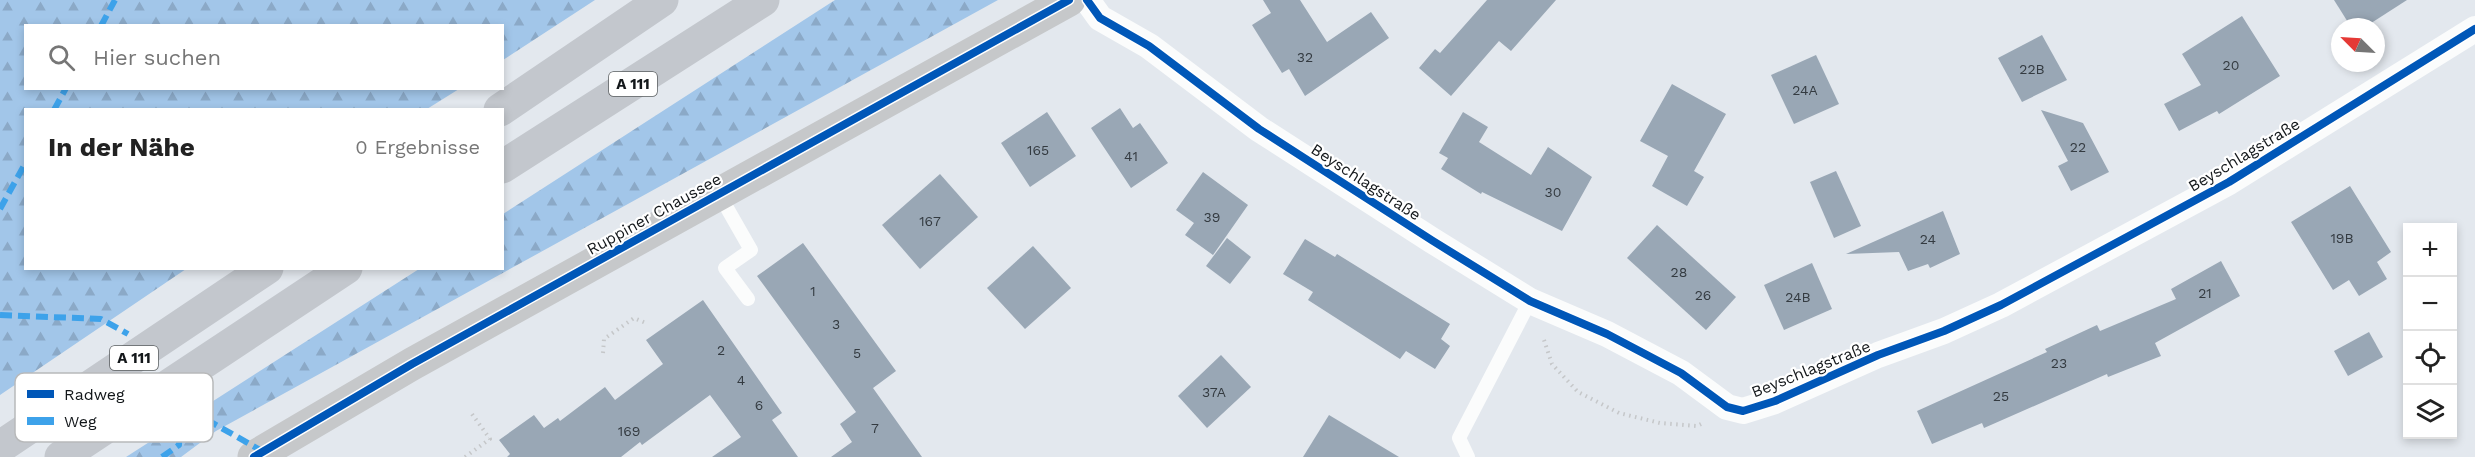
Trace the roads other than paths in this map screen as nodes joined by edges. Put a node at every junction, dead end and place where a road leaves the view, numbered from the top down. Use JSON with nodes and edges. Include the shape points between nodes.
{"nodes":[{"id":1,"x":662,"y":0,"type":"edge"},
{"id":2,"x":763,"y":0,"type":"edge"},
{"id":3,"x":1069,"y":0,"type":"edge"},
{"id":4,"x":1087,"y":0,"type":"edge"},
{"id":5,"x":2475,"y":29,"type":"edge"},
{"id":6,"x":503,"y":108,"type":"edge"},
{"id":7,"x":504,"y":166,"type":"edge"},
{"id":8,"x":718,"y":194,"type":"junction"},
{"id":9,"x":264,"y":270,"type":"edge"},
{"id":10,"x":343,"y":270,"type":"edge"},
{"id":11,"x":748,"y":299,"type":"dead end"},
{"id":12,"x":1530,"y":301,"type":"junction"},
{"id":13,"x":110,"y":373,"type":"edge"},
{"id":14,"x":188,"y":373,"type":"edge"},
{"id":15,"x":15,"y":437,"type":"edge"},
{"id":16,"x":84,"y":442,"type":"edge"},
{"id":17,"x":0,"y":447,"type":"edge"},
{"id":18,"x":272,"y":452,"type":"edge"},
{"id":19,"x":61,"y":457,"type":"edge"},
{"id":20,"x":1468,"y":457,"type":"edge"}],
"edges":[{"from":1,"to":6,"type":"highway"},
{"from":2,"to":7,"type":"highway","number":"A 111"},
{"from":3,"to":8,"type":"street","name":"Ruppiner Chaussee"},
{"from":4,"to":12,"type":"street","name":"Beyschlagstraße","via":[[1100,18],[1149,46],[1258,129]]},
{"from":5,"to":12,"type":"street","name":"Beyschlagstraße","via":[[2229,182],[2001,305],[1944,332],[1743,411],[1727,407],[1681,373],[1608,334]]},
{"from":8,"to":11,"type":"lane","via":[[752,250],[725,268]]},
{"from":8,"to":18,"type":"street","name":"Ruppiner Chaussee"},
{"from":9,"to":13,"type":"highway","number":"A 111"},
{"from":10,"to":14,"type":"highway","number":"A 111"},
{"from":12,"to":20,"type":"lane","via":[[1459,438]]},
{"from":15,"to":17,"type":"highway","number":"A 111"},
{"from":16,"to":19,"type":"highway","number":"A 111"}]}
